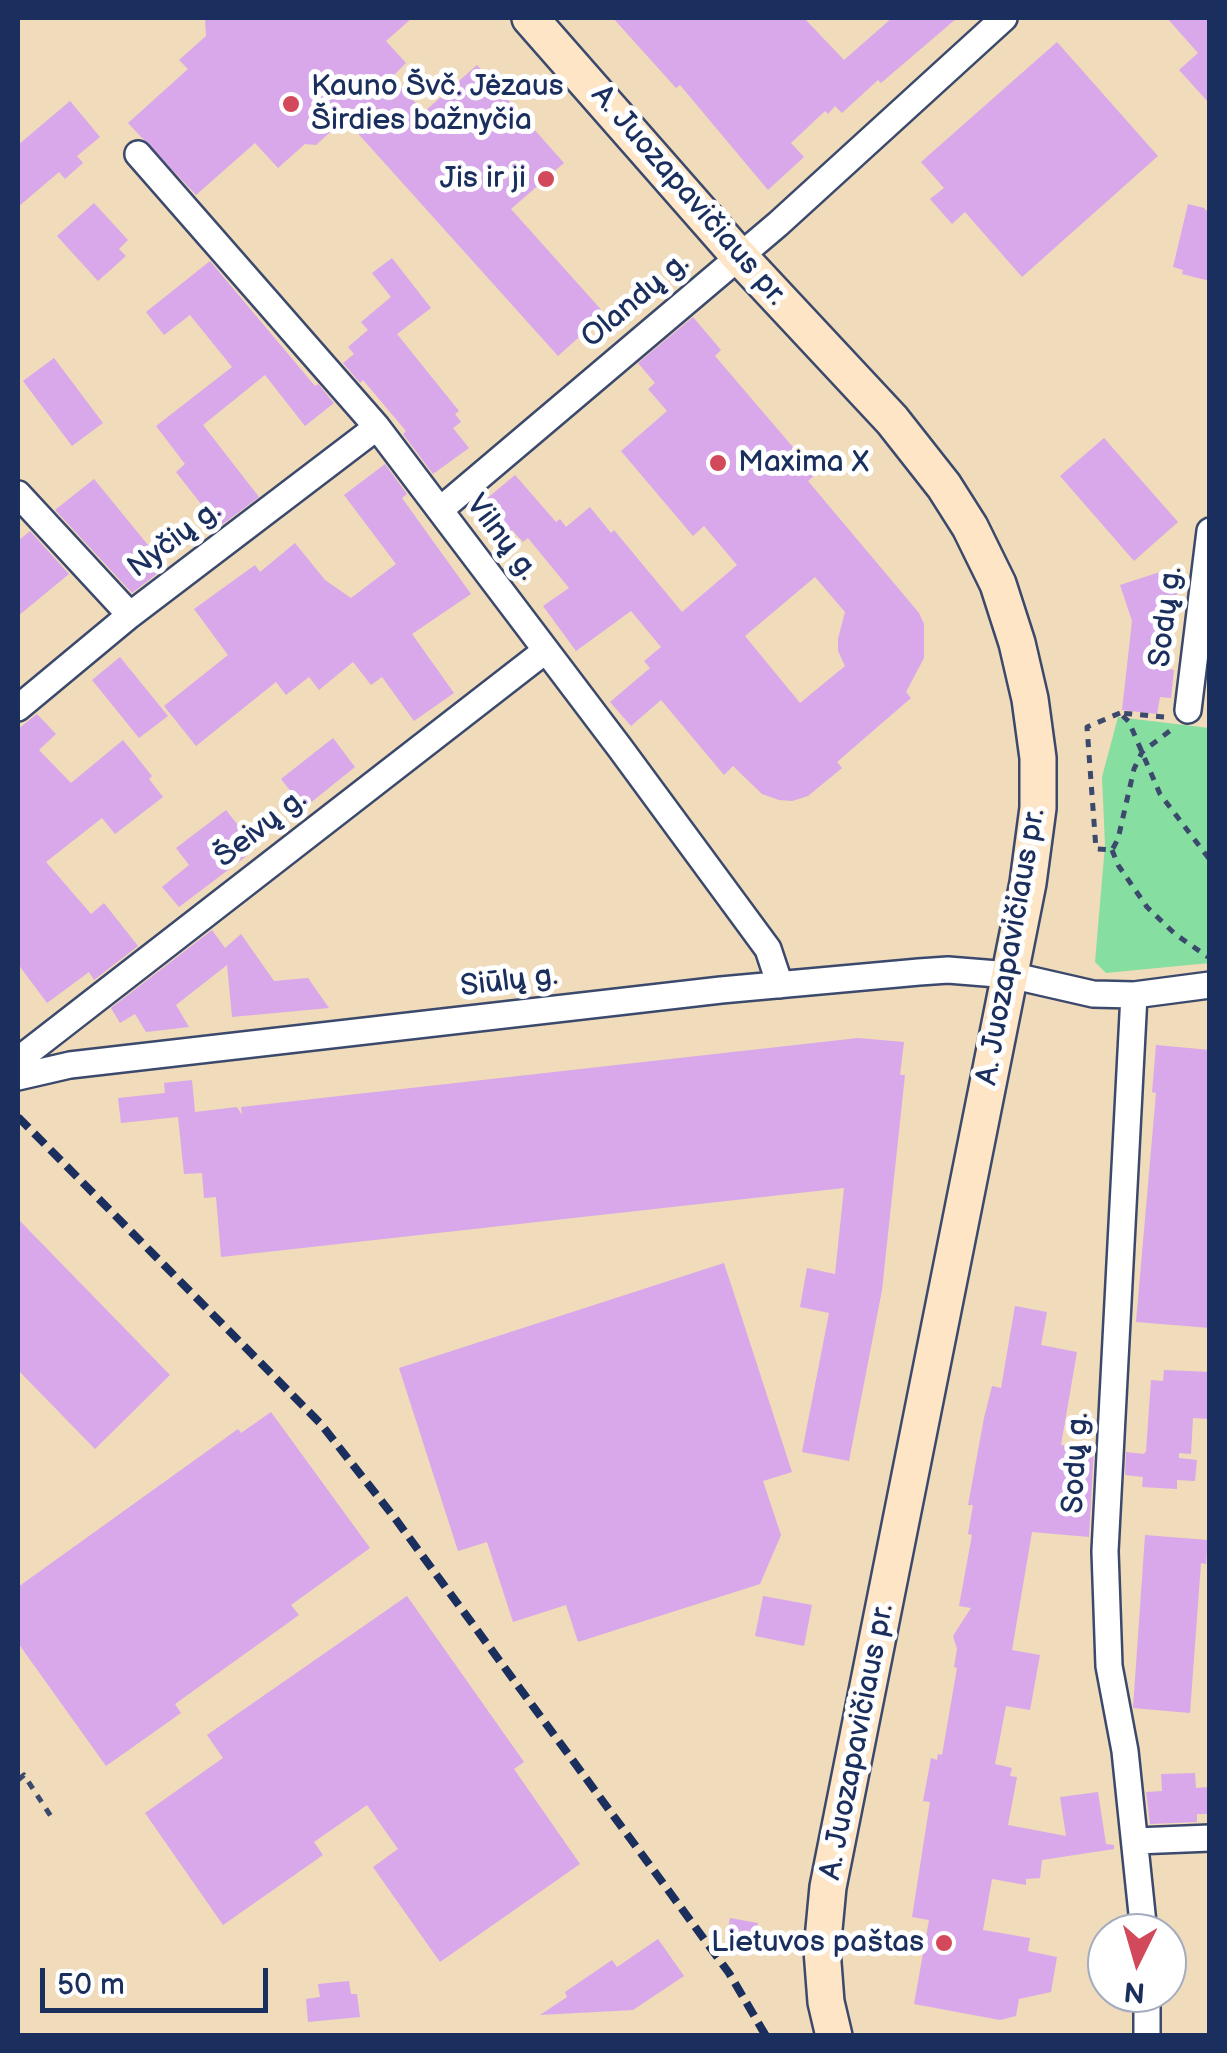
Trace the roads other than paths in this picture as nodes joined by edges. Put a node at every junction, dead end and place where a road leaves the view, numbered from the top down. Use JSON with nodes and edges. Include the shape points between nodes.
{"nodes":[{"id":1,"x":530,"y":18,"type":"edge"},
{"id":2,"x":1004,"y":18,"type":"edge"},
{"id":3,"x":138,"y":154,"type":"dead end"},
{"id":4,"x":738,"y":256,"type":"junction"},
{"id":5,"x":376,"y":427,"type":"junction"},
{"id":6,"x":18,"y":494,"type":"edge"},
{"id":7,"x":440,"y":510,"type":"junction"},
{"id":8,"x":1210,"y":531,"type":"edge"},
{"id":9,"x":130,"y":615,"type":"junction"},
{"id":10,"x":544,"y":651,"type":"junction"},
{"id":11,"x":18,"y":708,"type":"edge"},
{"id":12,"x":1183,"y":714,"type":"road end"},
{"id":13,"x":1010,"y":974,"type":"junction"},
{"id":14,"x":780,"y":984,"type":"junction"},
{"id":15,"x":1210,"y":985,"type":"edge"},
{"id":16,"x":1134,"y":994,"type":"junction"},
{"id":17,"x":18,"y":1060,"type":"edge"},
{"id":18,"x":18,"y":1077,"type":"edge"},
{"id":19,"x":1210,"y":1838,"type":"edge"},
{"id":20,"x":1136,"y":1841,"type":"junction"},
{"id":21,"x":1142,"y":1913,"type":"edge"},
{"id":22,"x":834,"y":2036,"type":"edge"}],
"edges":[{"from":1,"to":4,"type":"main road","name":"A. Juozapavičiaus pr."},
{"from":2,"to":4,"type":"street","name":"Olandų g."},
{"from":3,"to":5,"type":"street","name":"Vilnų g."},
{"from":4,"to":7,"type":"street","name":"Olandų g."},
{"from":4,"to":13,"type":"main road","name":"A. Juozapavičiaus pr.","via":[[914,446],[970,527],[998,584],[1030,699],[1038,758],[1032,855]]},
{"from":5,"to":7,"type":"street","name":"Vilnų g."},
{"from":5,"to":9,"type":"street","name":"Nyčių g."},
{"from":6,"to":9,"type":"street"},
{"from":7,"to":10,"type":"street","name":"Vilnų g."},
{"from":8,"to":12,"type":"street","name":"Sodų g."},
{"from":9,"to":11,"type":"street","name":"Nyčių g."},
{"from":10,"to":14,"type":"street","name":"Vilnų g.","via":[[768,949]]},
{"from":10,"to":17,"type":"street","name":"Šeivų g."},
{"from":13,"to":14,"type":"street","name":"Siūlų g.","via":[[948,970]]},
{"from":13,"to":16,"type":"street","name":"Siūlų g.","via":[[1078,991]]},
{"from":13,"to":22,"type":"main road","name":"A. Juozapavičiaus pr.","via":[[828,1888],[822,1950]]},
{"from":14,"to":18,"type":"street","name":"Siūlų g.","via":[[70,1064]]},
{"from":15,"to":16,"type":"street","name":"Siūlų g."},
{"from":16,"to":20,"type":"street","name":"Sodų g.","via":[[1105,1551],[1109,1666]]},
{"from":19,"to":20,"type":"street"},
{"from":20,"to":21,"type":"street","name":"Sodų g."}]}
